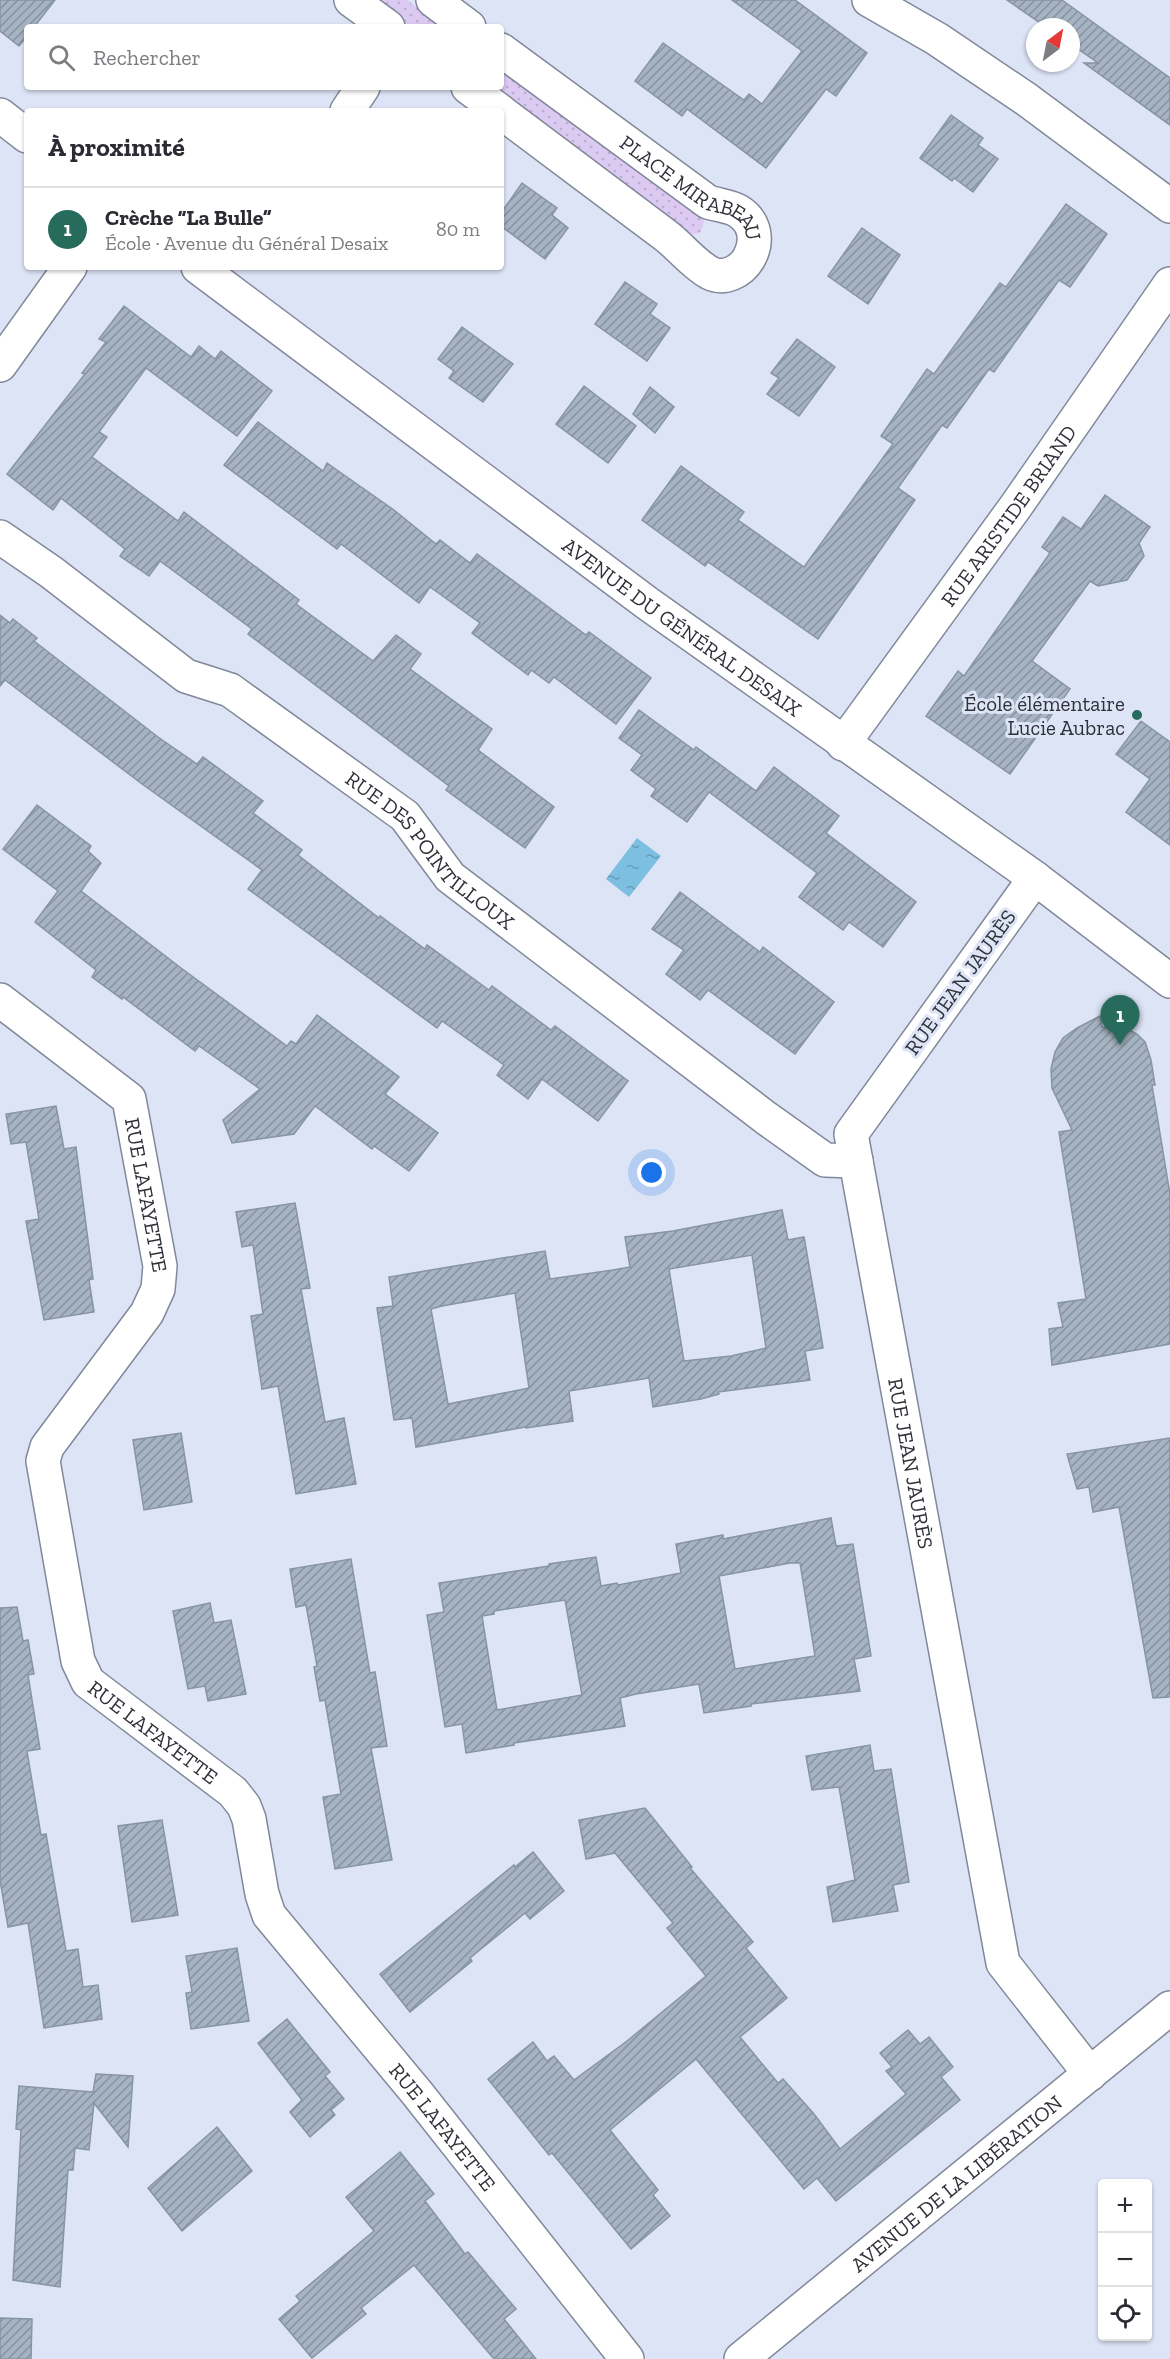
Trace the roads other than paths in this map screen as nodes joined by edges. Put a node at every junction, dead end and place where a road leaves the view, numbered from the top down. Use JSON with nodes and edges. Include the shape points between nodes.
{"nodes":[{"id":1,"x":351,"y":0,"type":"edge"},
{"id":2,"x":433,"y":0,"type":"edge"},
{"id":3,"x":869,"y":0,"type":"edge"},
{"id":4,"x":384,"y":24,"type":"edge"},
{"id":5,"x":465,"y":24,"type":"edge"},
{"id":6,"x":504,"y":52,"type":"edge"},
{"id":7,"x":361,"y":90,"type":"edge"},
{"id":8,"x":472,"y":90,"type":"edge"},
{"id":9,"x":348,"y":108,"type":"edge"},
{"id":10,"x":496,"y":108,"type":"edge"},
{"id":11,"x":504,"y":114,"type":"edge"},
{"id":12,"x":0,"y":115,"type":"edge"},
{"id":13,"x":24,"y":134,"type":"edge"},
{"id":14,"x":1170,"y":206,"type":"edge"},
{"id":15,"x":68,"y":270,"type":"edge"},
{"id":16,"x":208,"y":270,"type":"edge"},
{"id":17,"x":232,"y":277,"type":"edge"},
{"id":18,"x":1170,"y":285,"type":"edge"},
{"id":19,"x":0,"y":365,"type":"edge"},
{"id":20,"x":0,"y":537,"type":"edge"},
{"id":21,"x":843,"y":744,"type":"junction"},
{"id":22,"x":1035,"y":878,"type":"junction"},
{"id":23,"x":1170,"y":981,"type":"edge"},
{"id":24,"x":0,"y":1000,"type":"edge"},
{"id":25,"x":856,"y":1161,"type":"junction"},
{"id":26,"x":1170,"y":2008,"type":"edge"},
{"id":27,"x":1090,"y":2073,"type":"junction"},
{"id":28,"x":627,"y":2359,"type":"edge"},
{"id":29,"x":741,"y":2359,"type":"edge"}],
"edges":[{"from":1,"to":4,"type":"street"},
{"from":2,"to":5,"type":"street"},
{"from":3,"to":14,"type":"street","via":[[947,45],[1026,99]]},
{"from":6,"to":11,"type":"street","name":"PLACE MIRABEAU","via":[[708,202],[738,211],[751,224],[755,237],[747,262],[724,276],[711,274],[673,240]]},
{"from":7,"to":9,"type":"street"},
{"from":8,"to":10,"type":"street","name":"PLACE MIRABEAU"},
{"from":12,"to":13,"type":"street"},
{"from":15,"to":19,"type":"street"},
{"from":16,"to":17,"type":"street","name":"AVENUE DU GÉNÉRAL DESAIX"},
{"from":17,"to":21,"type":"street","name":"AVENUE DU GÉNÉRAL DESAIX","via":[[647,603]]},
{"from":18,"to":21,"type":"street","name":"RUE ARISTIDE BRIAND"},
{"from":20,"to":25,"type":"street","name":"RUE DES POINTILLOUX","via":[[186,676],[230,690],[405,816],[450,877],[783,1130],[825,1160]]},
{"from":21,"to":22,"type":"street","name":"AVENUE DU GÉNÉRAL DESAIX"},
{"from":22,"to":23,"type":"street","name":"AVENUE DU GÉNÉRAL DESAIX"},
{"from":22,"to":25,"type":"street","name":"RUE JEAN JAURÈS","via":[[851,1134]]},
{"from":24,"to":28,"type":"street","name":"RUE LAFAYETTE","via":[[129,1099],[160,1266],[158,1289],[147,1313],[47,1447],[43,1461],[78,1661],[88,1682],[233,1792],[249,1820],[269,1915],[417,2093]]},
{"from":25,"to":27,"type":"street","name":"RUE JEAN JAURÈS","via":[[1003,1963]]},
{"from":26,"to":27,"type":"street","name":"AVENUE DE LA LIBÉRATION"},
{"from":27,"to":29,"type":"street","name":"AVENUE DE LA LIBÉRATION"}]}
